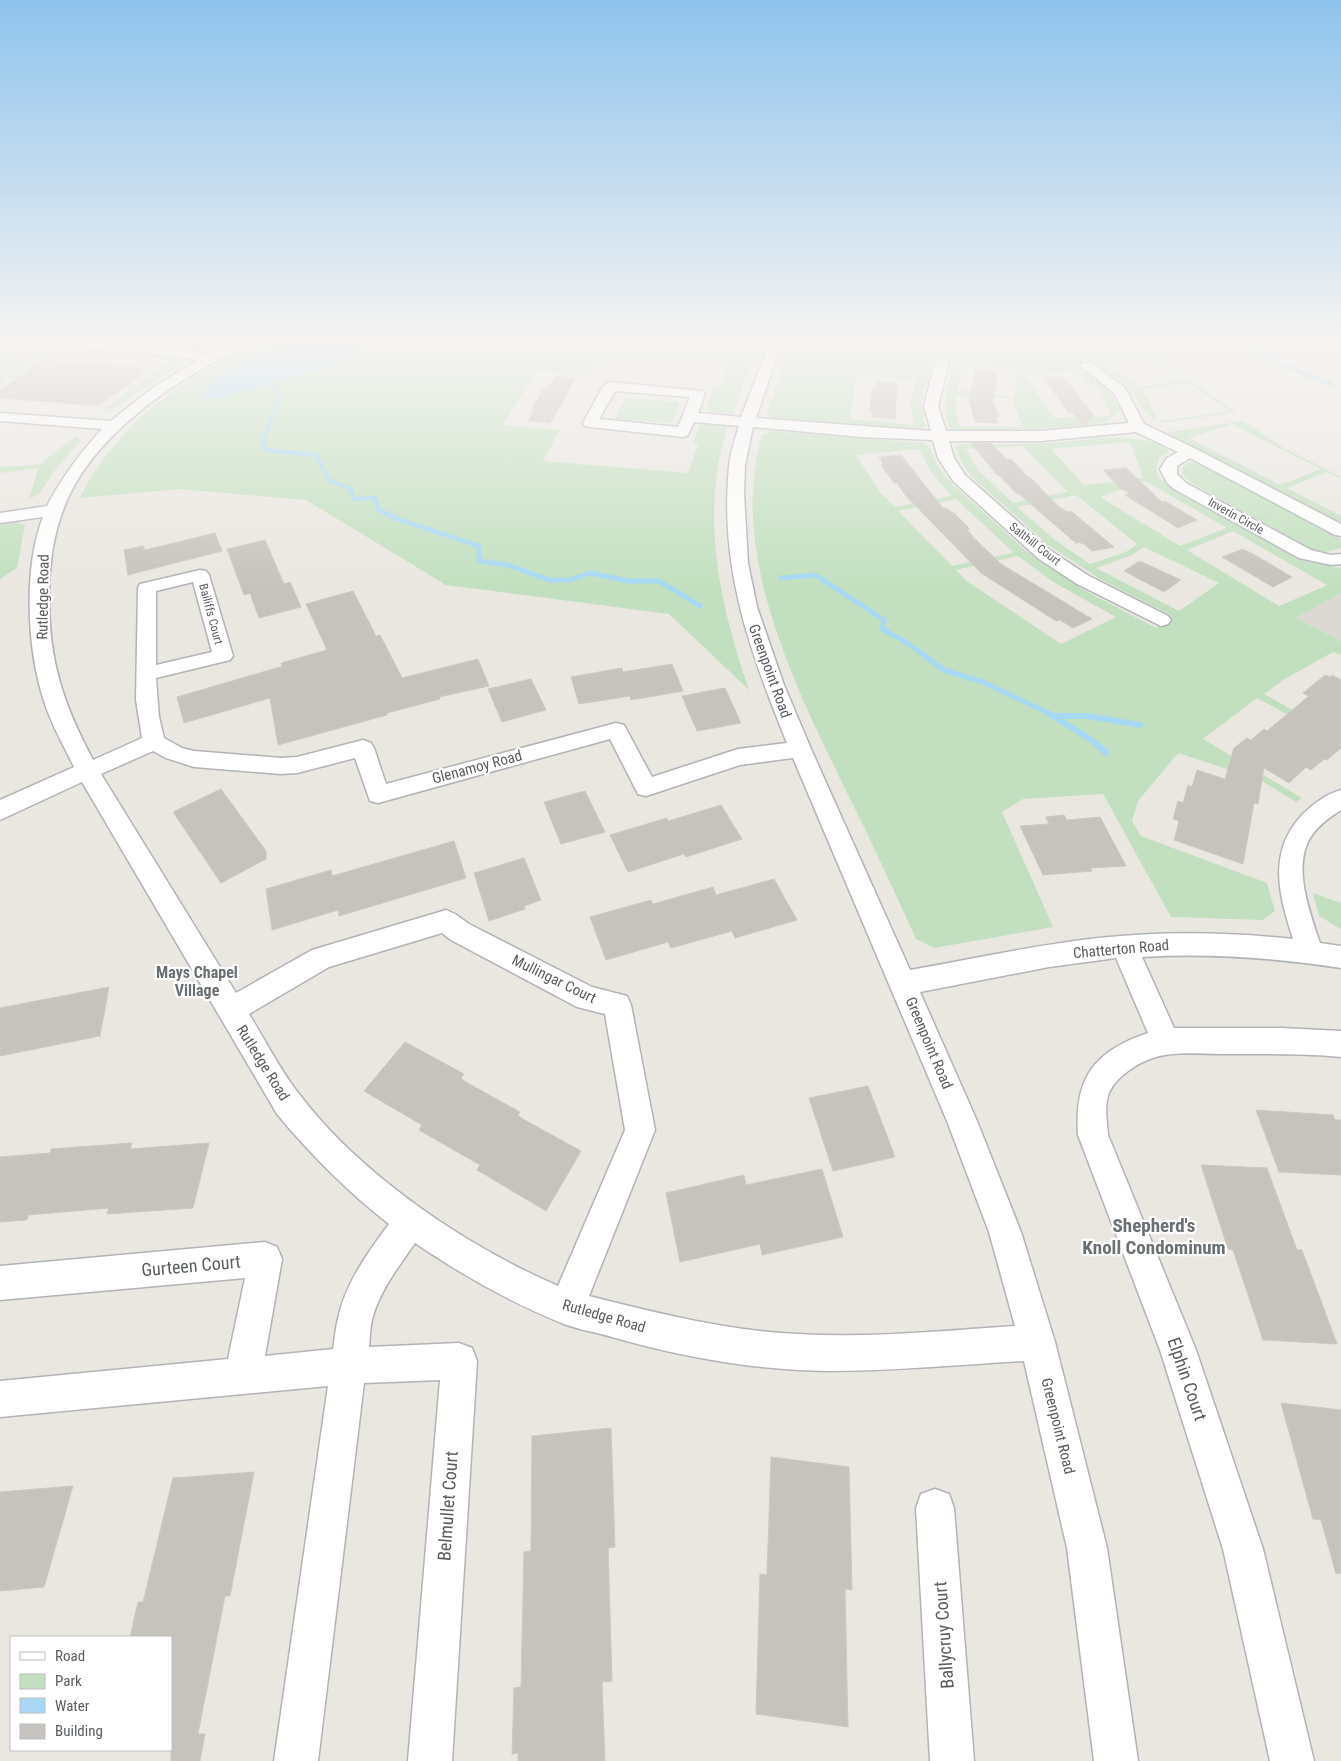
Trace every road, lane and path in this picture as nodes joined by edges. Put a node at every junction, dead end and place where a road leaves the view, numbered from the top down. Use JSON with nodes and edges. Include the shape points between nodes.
{"nodes":[{"id":1,"x":91,"y":424,"type":"edge"},
{"id":2,"x":602,"y":424,"type":"edge"},
{"id":3,"x":686,"y":424,"type":"edge"},
{"id":4,"x":746,"y":424,"type":"edge"},
{"id":5,"x":772,"y":424,"type":"edge"},
{"id":6,"x":936,"y":424,"type":"edge"},
{"id":7,"x":1136,"y":424,"type":"edge"},
{"id":8,"x":114,"y":426,"type":"joint"},
{"id":9,"x":1138,"y":428,"type":"junction"},
{"id":10,"x":939,"y":436,"type":"junction"},
{"id":11,"x":1191,"y":452,"type":"junction"},
{"id":12,"x":54,"y":510,"type":"junction"},
{"id":13,"x":0,"y":518,"type":"edge"},
{"id":14,"x":1341,"y":531,"type":"edge"},
{"id":15,"x":1341,"y":558,"type":"edge"},
{"id":16,"x":1161,"y":620,"type":"dead end"},
{"id":17,"x":146,"y":674,"type":"junction"},
{"id":18,"x":154,"y":742,"type":"junction"},
{"id":19,"x":800,"y":749,"type":"junction"},
{"id":20,"x":87,"y":771,"type":"junction"},
{"id":21,"x":1341,"y":798,"type":"edge"},
{"id":22,"x":0,"y":811,"type":"edge"},
{"id":23,"x":1124,"y":947,"type":"junction"},
{"id":24,"x":1310,"y":952,"type":"junction"},
{"id":25,"x":1341,"y":957,"type":"edge"},
{"id":26,"x":903,"y":984,"type":"junction"},
{"id":27,"x":231,"y":1010,"type":"junction"},
{"id":28,"x":1166,"y":1042,"type":"junction"},
{"id":29,"x":1341,"y":1044,"type":"edge"},
{"id":30,"x":411,"y":1221,"type":"junction"},
{"id":31,"x":0,"y":1283,"type":"edge"},
{"id":32,"x":567,"y":1307,"type":"junction"},
{"id":33,"x":1038,"y":1342,"type":"junction"},
{"id":34,"x":348,"y":1366,"type":"junction"},
{"id":35,"x":243,"y":1376,"type":"junction"},
{"id":36,"x":0,"y":1399,"type":"edge"},
{"id":37,"x":935,"y":1508,"type":"dead end"},
{"id":38,"x":296,"y":1761,"type":"edge"},
{"id":39,"x":430,"y":1761,"type":"edge"},
{"id":40,"x":952,"y":1761,"type":"edge"},
{"id":41,"x":1116,"y":1761,"type":"edge"},
{"id":42,"x":1292,"y":1761,"type":"edge"}],
"edges":[{"from":1,"to":8,"type":"street"},
{"from":2,"to":3,"type":"street","via":[[683,432]]},
{"from":4,"to":19,"type":"street","name":"Greenpoint Road","via":[[737,465],[739,563],[760,648]]},
{"from":5,"to":10,"type":"street"},
{"from":6,"to":10,"type":"street","name":"Salthill Court"},
{"from":7,"to":9,"type":"street"},
{"from":8,"to":12,"type":"street","name":"Rutledge Road","via":[[80,466]]},
{"from":9,"to":10,"type":"street","via":[[1041,436]]},
{"from":9,"to":11,"type":"street"},
{"from":10,"to":16,"type":"street","name":"Salthill Court","via":[[946,458],[959,478],[1045,555],[1083,580]]},
{"from":11,"to":14,"type":"street"},
{"from":11,"to":15,"type":"street","name":"Inverin Circle","via":[[1168,464],[1171,478],[1180,486],[1305,554],[1331,560]]},
{"from":12,"to":13,"type":"street"},
{"from":12,"to":20,"type":"street","name":"Rutledge Road","via":[[40,579],[43,659],[64,727]]},
{"from":17,"to":17,"type":"street","name":"Bailiffs Court","via":[[223,656],[200,575],[147,588]]},
{"from":17,"to":18,"type":"street","name":"Bailiffs Court","via":[[147,711]]},
{"from":18,"to":19,"type":"street","name":"Glenamoy Road","via":[[194,759],[280,766],[297,765],[364,748],[378,795],[616,730],[646,788],[738,757]]},
{"from":18,"to":20,"type":"street"},
{"from":19,"to":26,"type":"street","name":"Greenpoint Road"},
{"from":20,"to":22,"type":"street"},
{"from":20,"to":27,"type":"street","name":"Rutledge Road"},
{"from":21,"to":24,"type":"street","via":[[1308,820],[1292,852],[1292,896]]},
{"from":23,"to":24,"type":"street","name":"Chatterton Road","via":[[1211,944]]},
{"from":23,"to":26,"type":"street","name":"Chatterton Road","via":[[1062,954]]},
{"from":23,"to":28,"type":"street"},
{"from":24,"to":25,"type":"street","name":"Chatterton Road"},
{"from":26,"to":33,"type":"street","name":"Greenpoint Road","via":[[1005,1232]]},
{"from":27,"to":30,"type":"street","name":"Rutledge Road","via":[[279,1090],[315,1138],[352,1174]]},
{"from":27,"to":32,"type":"street","name":"Mullingar Court","via":[[321,958],[446,922],[587,998],[617,1006],[640,1130]]},
{"from":28,"to":29,"type":"street","name":"Elphin Court","via":[[1298,1040]]},
{"from":28,"to":42,"type":"street","name":"Elphin Court","via":[[1142,1047],[1121,1059],[1106,1075],[1094,1092],[1091,1113],[1093,1135],[1178,1350],[1243,1549]]},
{"from":30,"to":32,"type":"street","name":"Rutledge Road","via":[[461,1254]]},
{"from":30,"to":34,"type":"street","via":[[375,1270],[363,1294],[355,1318]]},
{"from":31,"to":35,"type":"street","name":"Gurteen Court","via":[[265,1259]]},
{"from":32,"to":33,"type":"street","name":"Rutledge Road","via":[[683,1338],[798,1352],[858,1353]]},
{"from":33,"to":41,"type":"street","name":"Greenpoint Road","via":[[1086,1548]]},
{"from":34,"to":35,"type":"street"},
{"from":34,"to":38,"type":"street"},
{"from":34,"to":39,"type":"street","name":"Belmullet Court","via":[[459,1362]]},
{"from":35,"to":36,"type":"street"},
{"from":37,"to":40,"type":"street","name":"Ballycruy Court"}]}
